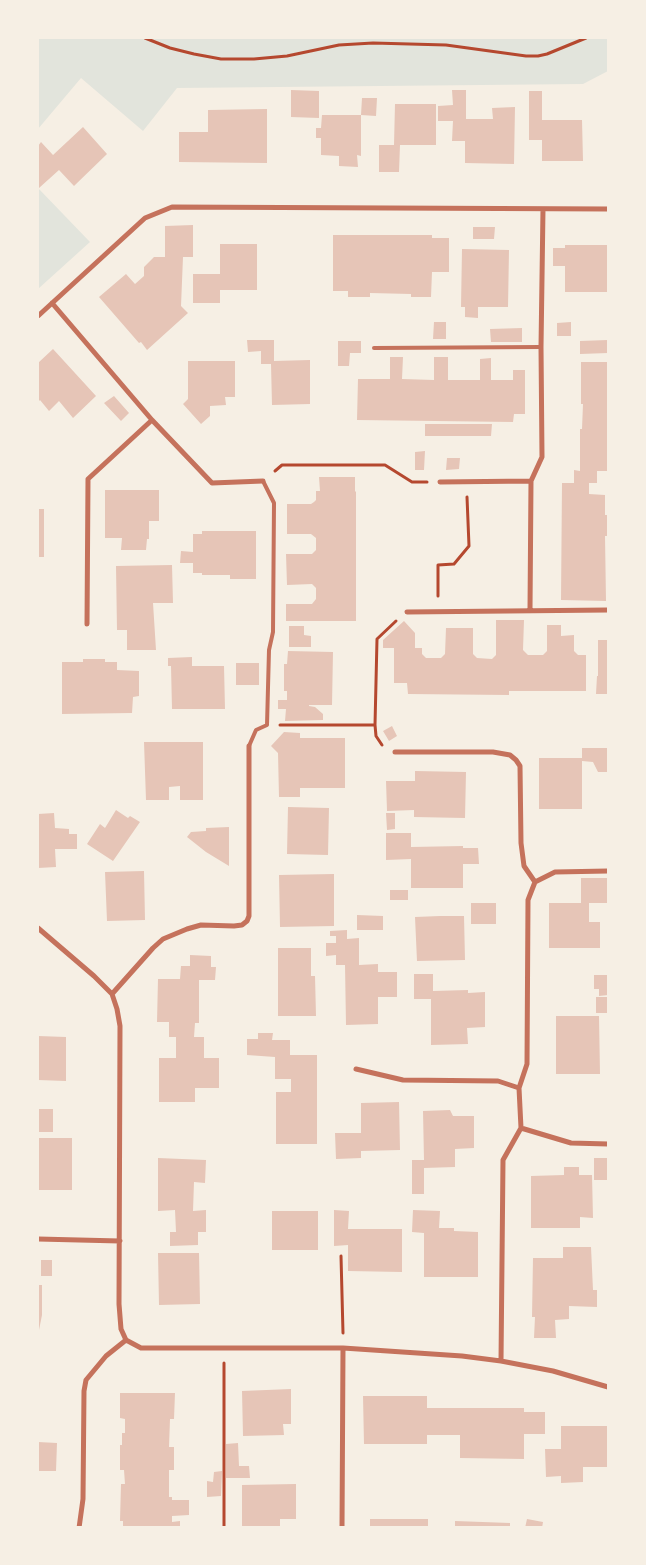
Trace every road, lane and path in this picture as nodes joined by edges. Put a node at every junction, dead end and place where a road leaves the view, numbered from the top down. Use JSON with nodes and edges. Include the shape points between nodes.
{"nodes":[{"id":1,"x":145,"y":38,"type":"edge"},
{"id":2,"x":586,"y":38,"type":"edge"},
{"id":3,"x":543,"y":209,"type":"junction"},
{"id":4,"x":608,"y":209,"type":"edge"},
{"id":5,"x":52,"y":303,"type":"junction"},
{"id":6,"x":38,"y":316,"type":"edge"},
{"id":7,"x":541,"y":347,"type":"junction"},
{"id":8,"x":374,"y":348,"type":"dead end"},
{"id":9,"x":152,"y":420,"type":"junction"},
{"id":10,"x":264,"y":481,"type":"junction"},
{"id":11,"x":531,"y":481,"type":"junction"},
{"id":12,"x":440,"y":482,"type":"joint"},
{"id":13,"x":467,"y":482,"type":"junction"},
{"id":14,"x":530,"y":610,"type":"junction"},
{"id":15,"x":608,"y":610,"type":"edge"},
{"id":16,"x":438,"y":611,"type":"junction"},
{"id":17,"x":407,"y":612,"type":"dead end"},
{"id":18,"x":87,"y":624,"type":"dead end"},
{"id":19,"x":386,"y":629,"type":"dead end"},
{"id":20,"x":267,"y":725,"type":"junction"},
{"id":21,"x":375,"y":725,"type":"junction"},
{"id":22,"x":249,"y":746,"type":"joint"},
{"id":23,"x":395,"y":752,"type":"joint"},
{"id":24,"x":608,"y":871,"type":"edge"},
{"id":25,"x":535,"y":882,"type":"junction"},
{"id":26,"x":38,"y":928,"type":"edge"},
{"id":27,"x":112,"y":994,"type":"junction"},
{"id":28,"x":356,"y":1069,"type":"dead end"},
{"id":29,"x":519,"y":1088,"type":"junction"},
{"id":30,"x":521,"y":1128,"type":"junction"},
{"id":31,"x":608,"y":1144,"type":"edge"},
{"id":32,"x":38,"y":1238,"type":"edge"},
{"id":33,"x":120,"y":1241,"type":"junction"},
{"id":34,"x":341,"y":1256,"type":"dead end"},
{"id":35,"x":126,"y":1340,"type":"junction"},
{"id":36,"x":343,"y":1348,"type":"junction"},
{"id":37,"x":224,"y":1349,"type":"junction"},
{"id":38,"x":501,"y":1361,"type":"junction"},
{"id":39,"x":608,"y":1387,"type":"edge"},
{"id":40,"x":79,"y":1528,"type":"edge"},
{"id":41,"x":224,"y":1528,"type":"edge"},
{"id":42,"x":342,"y":1528,"type":"edge"}],
"edges":[{"from":1,"to":2,"type":"path","via":[[194,54],[222,59],[254,59],[339,45],[373,43],[446,45],[538,56]]},
{"from":3,"to":4,"type":"street"},
{"from":3,"to":5,"type":"street","via":[[172,207],[145,218]]},
{"from":3,"to":7,"type":"street"},
{"from":5,"to":6,"type":"street"},
{"from":5,"to":9,"type":"street"},
{"from":7,"to":8,"type":"lane"},
{"from":7,"to":11,"type":"street","via":[[542,457]]},
{"from":9,"to":10,"type":"street","via":[[212,483]]},
{"from":9,"to":18,"type":"street","via":[[88,479]]},
{"from":10,"to":12,"type":"path","via":[[282,465],[385,465],[412,482]]},
{"from":10,"to":20,"type":"lane","via":[[274,503],[273,632]]},
{"from":11,"to":13,"type":"street"},
{"from":11,"to":14,"type":"street"},
{"from":12,"to":13,"type":"street"},
{"from":13,"to":16,"type":"path","via":[[469,546],[454,564],[438,565]]},
{"from":14,"to":15,"type":"street"},
{"from":14,"to":16,"type":"street"},
{"from":16,"to":17,"type":"street"},
{"from":19,"to":21,"type":"path","via":[[377,639]]},
{"from":20,"to":21,"type":"path"},
{"from":20,"to":22,"type":"lane","via":[[256,730]]},
{"from":21,"to":23,"type":"path","via":[[376,736],[382,746]]},
{"from":22,"to":27,"type":"street","via":[[247,921],[234,926],[202,925],[163,939]]},
{"from":23,"to":25,"type":"street","via":[[494,752],[510,755],[516,760],[520,766],[524,866]]},
{"from":24,"to":25,"type":"street","via":[[555,872]]},
{"from":25,"to":29,"type":"street","via":[[528,900],[527,1064]]},
{"from":26,"to":27,"type":"street"},
{"from":27,"to":33,"type":"street","via":[[120,1026]]},
{"from":28,"to":29,"type":"street","via":[[403,1080],[498,1081]]},
{"from":29,"to":30,"type":"street"},
{"from":30,"to":31,"type":"street","via":[[571,1143]]},
{"from":30,"to":38,"type":"street","via":[[503,1160]]},
{"from":32,"to":33,"type":"street"},
{"from":33,"to":35,"type":"street","via":[[119,1304]]},
{"from":34,"to":36,"type":"path"},
{"from":35,"to":37,"type":"street","via":[[141,1348]]},
{"from":35,"to":40,"type":"street","via":[[106,1356],[86,1380],[83,1499]]},
{"from":36,"to":37,"type":"street"},
{"from":36,"to":38,"type":"street"},
{"from":36,"to":42,"type":"street"},
{"from":37,"to":41,"type":"path"},
{"from":38,"to":39,"type":"street","via":[[553,1371]]}]}
